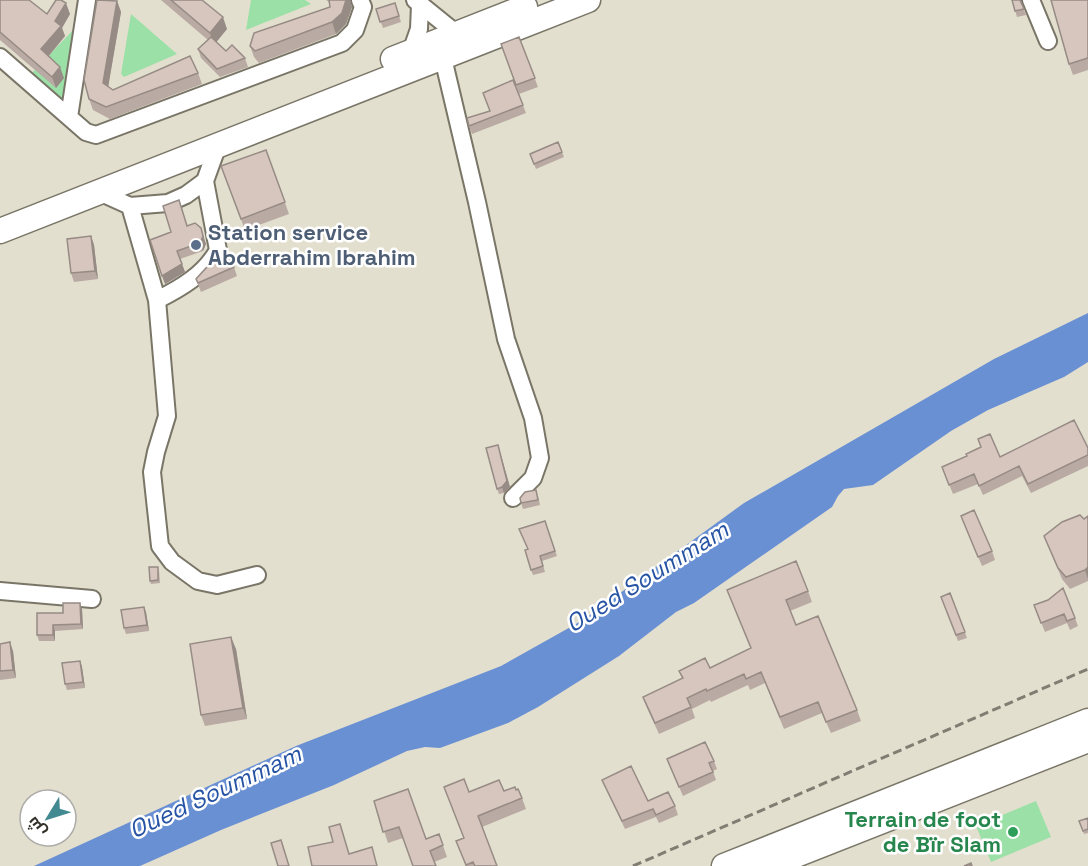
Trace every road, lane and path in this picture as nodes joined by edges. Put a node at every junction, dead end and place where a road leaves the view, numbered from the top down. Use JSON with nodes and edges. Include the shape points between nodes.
{"nodes":[{"id":1,"x":87,"y":0,"type":"edge"},
{"id":2,"x":360,"y":0,"type":"edge"},
{"id":3,"x":544,"y":0,"type":"edge"},
{"id":4,"x":588,"y":0,"type":"edge"},
{"id":5,"x":1031,"y":0,"type":"edge"},
{"id":6,"x":417,"y":2,"type":"edge"},
{"id":7,"x":457,"y":34,"type":"junction"},
{"id":8,"x":1048,"y":41,"type":"dead end"},
{"id":9,"x":411,"y":52,"type":"junction"},
{"id":10,"x":0,"y":57,"type":"edge"},
{"id":11,"x":443,"y":58,"type":"junction"},
{"id":12,"x":69,"y":117,"type":"junction"},
{"id":13,"x":218,"y":145,"type":"junction"},
{"id":14,"x":205,"y":181,"type":"junction"},
{"id":15,"x":99,"y":192,"type":"junction"},
{"id":16,"x":130,"y":206,"type":"junction"},
{"id":17,"x":0,"y":215,"type":"edge"},
{"id":18,"x":0,"y":231,"type":"edge"},
{"id":19,"x":157,"y":300,"type":"junction"},
{"id":20,"x":513,"y":498,"type":"dead end"},
{"id":21,"x":257,"y":575,"type":"dead end"},
{"id":22,"x":0,"y":591,"type":"edge"},
{"id":23,"x":92,"y":598,"type":"dead end"},
{"id":24,"x":1088,"y":721,"type":"edge"},
{"id":25,"x":1088,"y":740,"type":"edge"},
{"id":26,"x":724,"y":866,"type":"edge"},
{"id":27,"x":768,"y":866,"type":"edge"}],
"edges":[{"from":1,"to":12,"type":"street"},
{"from":2,"to":12,"type":"street","via":[[363,7],[356,30],[342,43],[96,135],[86,132]]},
{"from":3,"to":7,"type":"highway"},
{"from":4,"to":11,"type":"highway"},
{"from":5,"to":8,"type":"street"},
{"from":6,"to":7,"type":"street"},
{"from":6,"to":9,"type":"street","via":[[419,29]]},
{"from":7,"to":9,"type":"highway"},
{"from":9,"to":17,"type":"highway"},
{"from":10,"to":12,"type":"street"},
{"from":11,"to":13,"type":"highway"},
{"from":11,"to":20,"type":"street","via":[[506,339],[533,418],[540,458],[532,478]]},
{"from":13,"to":14,"type":"street"},
{"from":13,"to":15,"type":"highway"},
{"from":14,"to":16,"type":"street","via":[[168,203]]},
{"from":14,"to":19,"type":"street","via":[[218,250],[183,287]]},
{"from":15,"to":16,"type":"street"},
{"from":15,"to":18,"type":"highway"},
{"from":16,"to":19,"type":"street"},
{"from":19,"to":21,"type":"street","via":[[167,417],[152,472],[160,546],[172,562],[198,581],[217,585]]},
{"from":22,"to":23,"type":"street"},
{"from":24,"to":26,"type":"highway"},
{"from":25,"to":27,"type":"highway"}]}
